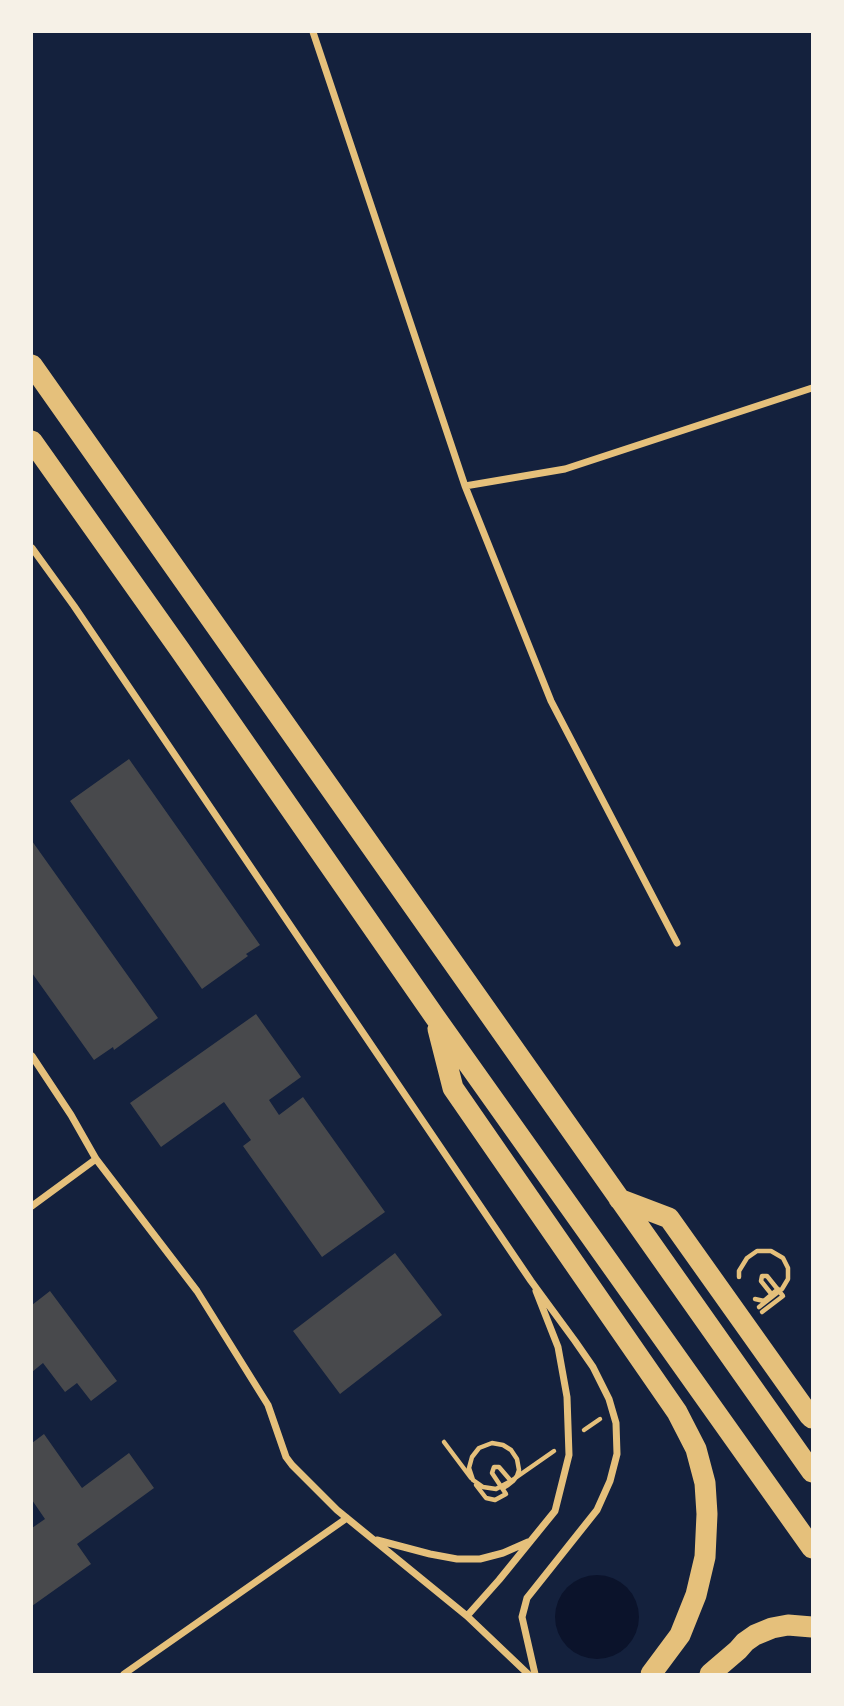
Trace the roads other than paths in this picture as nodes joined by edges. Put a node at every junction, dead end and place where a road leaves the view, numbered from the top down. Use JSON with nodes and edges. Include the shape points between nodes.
{"nodes":[{"id":1,"x":313,"y":32,"type":"edge"},
{"id":2,"x":32,"y":365,"type":"edge"},
{"id":3,"x":813,"y":388,"type":"edge"},
{"id":4,"x":32,"y":442,"type":"edge"},
{"id":5,"x":465,"y":486,"type":"junction"},
{"id":6,"x":32,"y":548,"type":"edge"},
{"id":7,"x":677,"y":943,"type":"dead end"},
{"id":8,"x":435,"y":1017,"type":"junction"},
{"id":9,"x":32,"y":1056,"type":"edge"},
{"id":10,"x":96,"y":1159,"type":"junction"},
{"id":11,"x":619,"y":1199,"type":"junction"},
{"id":12,"x":32,"y":1206,"type":"edge"},
{"id":13,"x":531,"y":1281,"type":"junction"},
{"id":14,"x":813,"y":1418,"type":"edge"},
{"id":15,"x":813,"y":1472,"type":"edge"},
{"id":16,"x":347,"y":1518,"type":"junction"},
{"id":17,"x":373,"y":1539,"type":"junction"},
{"id":18,"x":530,"y":1541,"type":"junction"},
{"id":19,"x":813,"y":1548,"type":"edge"},
{"id":20,"x":467,"y":1616,"type":"junction"},
{"id":21,"x":813,"y":1627,"type":"edge"},
{"id":22,"x":738,"y":1650,"type":"junction"},
{"id":23,"x":124,"y":1675,"type":"edge"},
{"id":24,"x":528,"y":1675,"type":"edge"},
{"id":25,"x":535,"y":1675,"type":"edge"},
{"id":26,"x":651,"y":1675,"type":"edge"},
{"id":27,"x":710,"y":1675,"type":"edge"},
{"id":28,"x":733,"y":1675,"type":"edge"}],
"edges":[{"from":1,"to":5,"type":"street"},
{"from":2,"to":11,"type":"highway"},
{"from":3,"to":5,"type":"street","via":[[565,469]]},
{"from":4,"to":8,"type":"highway"},
{"from":5,"to":7,"type":"street","via":[[551,701]]},
{"from":6,"to":13,"type":"street"},
{"from":8,"to":19,"type":"highway"},
{"from":8,"to":26,"type":"highway","via":[[453,1088],[677,1412],[696,1449],[708,1514],[705,1557],[680,1635]]},
{"from":9,"to":10,"type":"street"},
{"from":10,"to":12,"type":"street"},
{"from":10,"to":16,"type":"street","via":[[197,1291],[268,1405],[286,1457]]},
{"from":11,"to":14,"type":"highway","via":[[669,1218]]},
{"from":11,"to":15,"type":"highway"},
{"from":13,"to":18,"type":"street","via":[[558,1347],[567,1397],[569,1455],[555,1511]]},
{"from":13,"to":25,"type":"street","via":[[593,1367],[609,1399],[617,1454],[597,1510],[527,1598],[522,1617]]},
{"from":16,"to":17,"type":"street"},
{"from":16,"to":23,"type":"street"},
{"from":17,"to":18,"type":"street","via":[[457,1559],[480,1559]]},
{"from":17,"to":20,"type":"street"},
{"from":18,"to":20,"type":"street"},
{"from":20,"to":24,"type":"street"},
{"from":21,"to":22,"type":"highway","via":[[772,1628]]},
{"from":22,"to":27,"type":"highway"},
{"from":22,"to":28,"type":"highway"}]}
